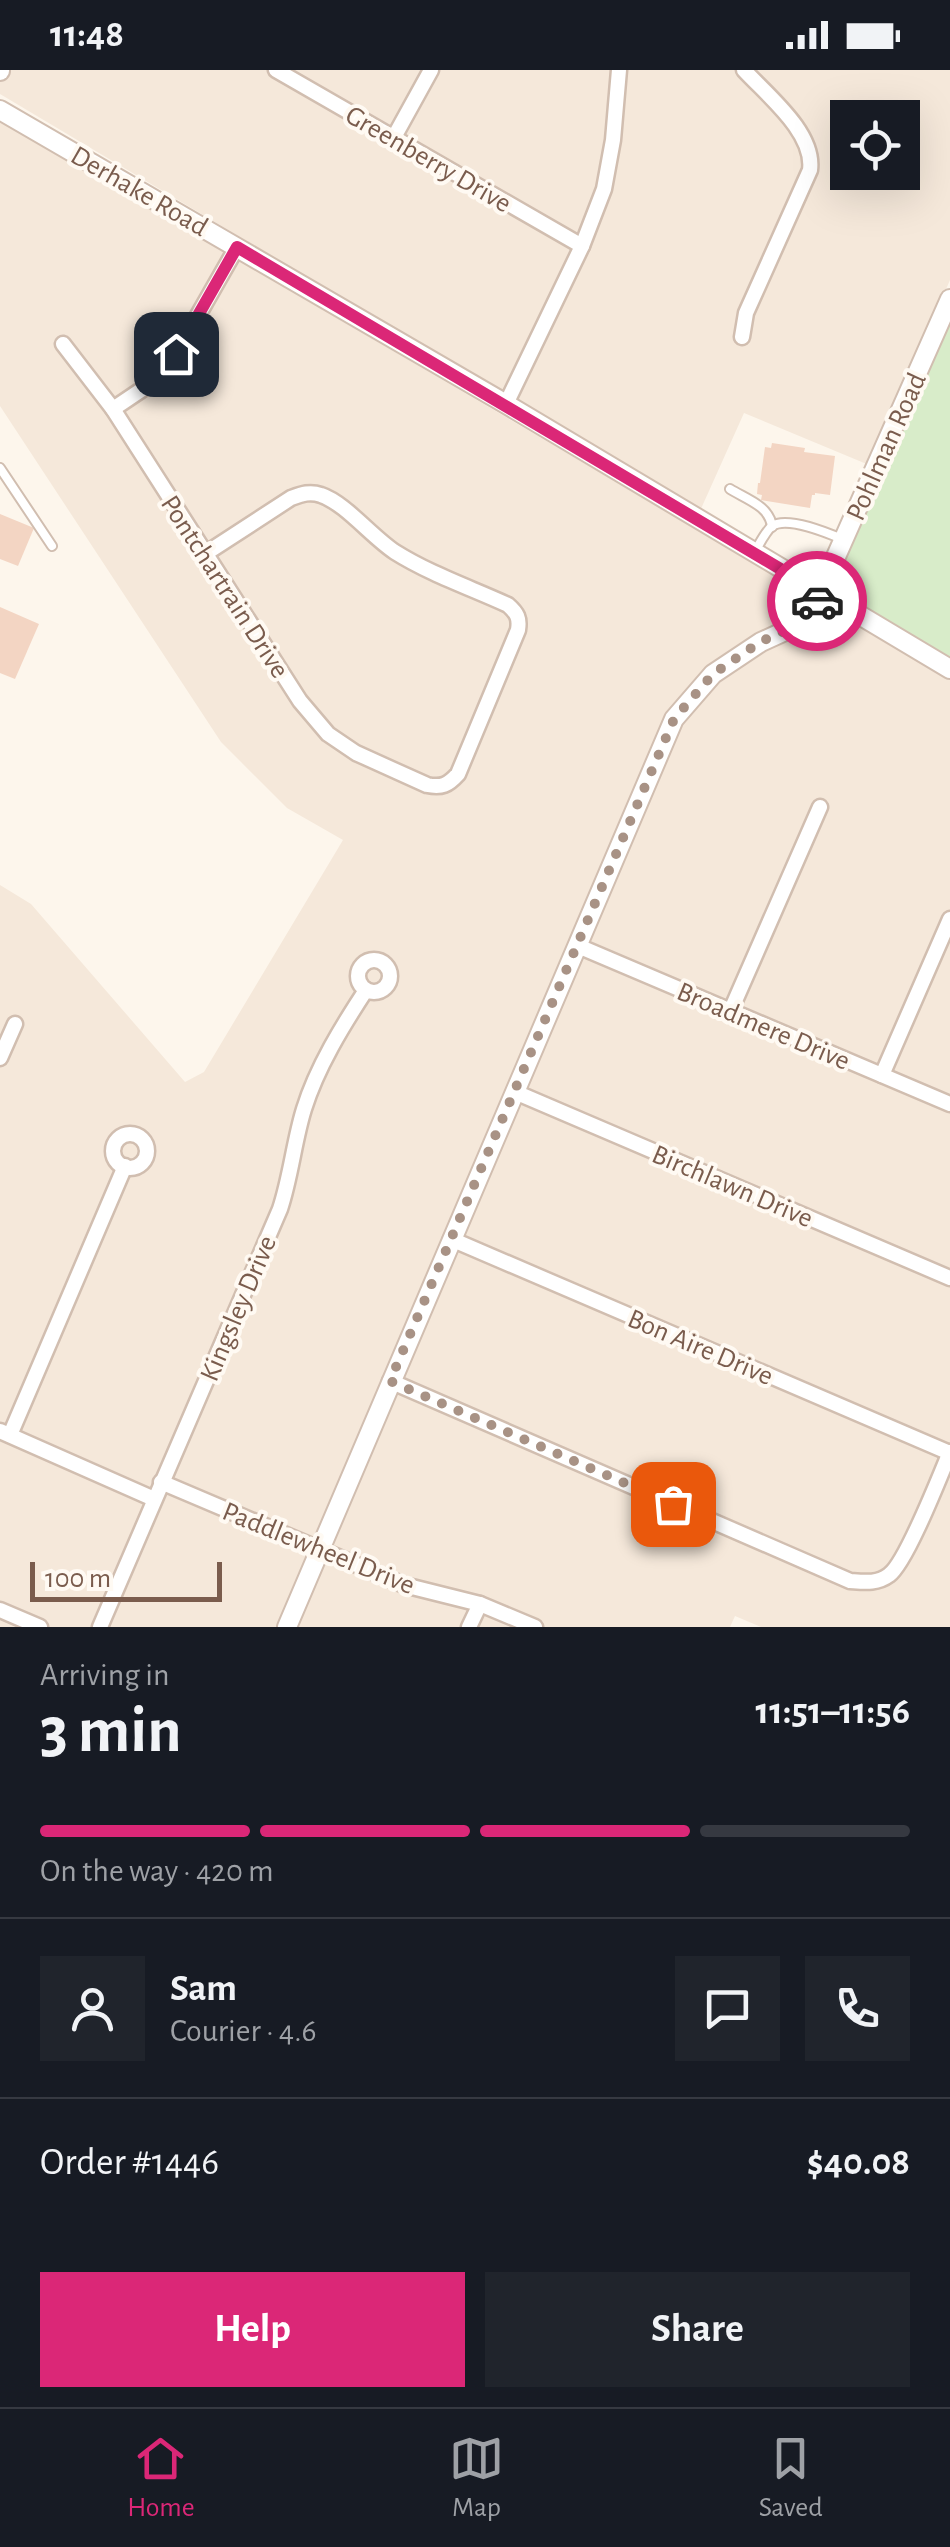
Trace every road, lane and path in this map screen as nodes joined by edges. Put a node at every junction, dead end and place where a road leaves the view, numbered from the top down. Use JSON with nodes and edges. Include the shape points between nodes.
{"nodes":[{"id":1,"x":276,"y":70,"type":"edge"},
{"id":2,"x":430,"y":70,"type":"edge"},
{"id":3,"x":619,"y":70,"type":"edge"},
{"id":4,"x":744,"y":70,"type":"edge"},
{"id":5,"x":0,"y":110,"type":"edge"},
{"id":6,"x":393,"y":138,"type":"junction"},
{"id":7,"x":582,"y":246,"type":"junction"},
{"id":8,"x":237,"y":247,"type":"junction"},
{"id":9,"x":950,"y":299,"type":"edge"},
{"id":10,"x":742,"y":338,"type":"dead end"},
{"id":11,"x":64,"y":344,"type":"dead end"},
{"id":12,"x":506,"y":404,"type":"junction"},
{"id":13,"x":113,"y":409,"type":"junction"},
{"id":14,"x":0,"y":468,"type":"edge"},
{"id":15,"x":730,"y":489,"type":"dead end"},
{"id":16,"x":772,"y":526,"type":"junction"},
{"id":17,"x":844,"y":540,"type":"junction"},
{"id":18,"x":52,"y":546,"type":"dead end"},
{"id":19,"x":754,"y":553,"type":"junction"},
{"id":20,"x":205,"y":554,"type":"junction"},
{"id":21,"x":821,"y":593,"type":"junction"},
{"id":22,"x":950,"y":669,"type":"edge"},
{"id":23,"x":820,"y":807,"type":"dead end"},
{"id":24,"x":950,"y":919,"type":"edge"},
{"id":25,"x":578,"y":946,"type":"junction"},
{"id":26,"x":366,"y":990,"type":"dead end"},
{"id":27,"x":731,"y":1010,"type":"junction"},
{"id":28,"x":15,"y":1024,"type":"dead end"},
{"id":29,"x":0,"y":1058,"type":"edge"},
{"id":30,"x":882,"y":1074,"type":"junction"},
{"id":31,"x":515,"y":1092,"type":"junction"},
{"id":32,"x":950,"y":1104,"type":"edge"},
{"id":33,"x":125,"y":1166,"type":"dead end"},
{"id":34,"x":452,"y":1240,"type":"junction"},
{"id":35,"x":950,"y":1278,"type":"edge"},
{"id":36,"x":390,"y":1381,"type":"junction"},
{"id":37,"x":5,"y":1433,"type":"edge"},
{"id":38,"x":950,"y":1453,"type":"edge"},
{"id":39,"x":161,"y":1482,"type":"junction"},
{"id":40,"x":154,"y":1499,"type":"junction"},
{"id":41,"x":320,"y":1550,"type":"junction"},
{"id":42,"x":480,"y":1604,"type":"junction"},
{"id":43,"x":0,"y":1610,"type":"edge"},
{"id":44,"x":40,"y":1627,"type":"edge"},
{"id":45,"x":100,"y":1627,"type":"edge"},
{"id":46,"x":287,"y":1627,"type":"edge"},
{"id":47,"x":470,"y":1627,"type":"edge"},
{"id":48,"x":535,"y":1627,"type":"edge"}],
"edges":[{"from":1,"to":6,"type":"street","name":"Greenberry Drive"},
{"from":2,"to":6,"type":"street"},
{"from":3,"to":7,"type":"street","via":[[604,189]]},
{"from":4,"to":10,"type":"street","via":[[801,133],[812,157],[746,313]]},
{"from":5,"to":8,"type":"street","name":"Derhake Road"},
{"from":6,"to":7,"type":"street","name":"Greenberry Drive"},
{"from":7,"to":12,"type":"street"},
{"from":8,"to":12,"type":"street","name":"Derhake Road"},
{"from":8,"to":13,"type":"street","via":[[159,378]]},
{"from":9,"to":17,"type":"street","name":"Pohlman Road"},
{"from":11,"to":13,"type":"street","name":"Pontchartrain Drive"},
{"from":12,"to":19,"type":"street","name":"Derhake Road"},
{"from":13,"to":20,"type":"street","name":"Pontchartrain Drive"},
{"from":14,"to":18,"type":"lane"},
{"from":15,"to":16,"type":"lane","via":[[766,510]]},
{"from":16,"to":17,"type":"lane","via":[[816,528]]},
{"from":16,"to":19,"type":"lane"},
{"from":17,"to":21,"type":"street","name":"Pohlman Road"},
{"from":19,"to":21,"type":"street","name":"Derhake Road"},
{"from":20,"to":20,"type":"street","name":"Pontchartrain Drive","via":[[328,734],[428,786],[450,783],[518,630],[516,612],[414,564],[319,494],[291,498]]},
{"from":21,"to":22,"type":"street","name":"Derhake Road"},
{"from":21,"to":25,"type":"street","name":"Pohlman Road","via":[[796,626],[713,674],[674,719]]},
{"from":23,"to":27,"type":"street"},
{"from":24,"to":30,"type":"street"},
{"from":25,"to":27,"type":"street","name":"Broadmere Drive"},
{"from":25,"to":31,"type":"street","name":"Pohlman Road"},
{"from":26,"to":39,"type":"street","name":"Kingsley Drive","via":[[304,1109],[280,1208]]},
{"from":27,"to":30,"type":"street","name":"Broadmere Drive"},
{"from":28,"to":29,"type":"street"},
{"from":30,"to":32,"type":"street","name":"Broadmere Drive"},
{"from":31,"to":34,"type":"street","name":"Pohlman Road"},
{"from":31,"to":35,"type":"street","name":"Birchlawn Drive"},
{"from":33,"to":37,"type":"street"},
{"from":34,"to":36,"type":"street","name":"Pohlman Road"},
{"from":34,"to":38,"type":"street","name":"Bon Aire Drive"},
{"from":36,"to":38,"type":"street","via":[[850,1581],[891,1574]]},
{"from":36,"to":41,"type":"street","name":"Pohlman Road"},
{"from":37,"to":40,"type":"street"},
{"from":39,"to":40,"type":"street","name":"Kingsley Drive"},
{"from":39,"to":41,"type":"street","name":"Paddlewheel Drive"},
{"from":40,"to":45,"type":"street","name":"Kingsley Drive"},
{"from":41,"to":42,"type":"street","name":"Paddlewheel Drive","via":[[404,1585]]},
{"from":41,"to":46,"type":"street","name":"Pohlman Road"},
{"from":42,"to":47,"type":"street"},
{"from":42,"to":48,"type":"street","name":"Paddlewheel Drive"},
{"from":43,"to":44,"type":"street"}]}
